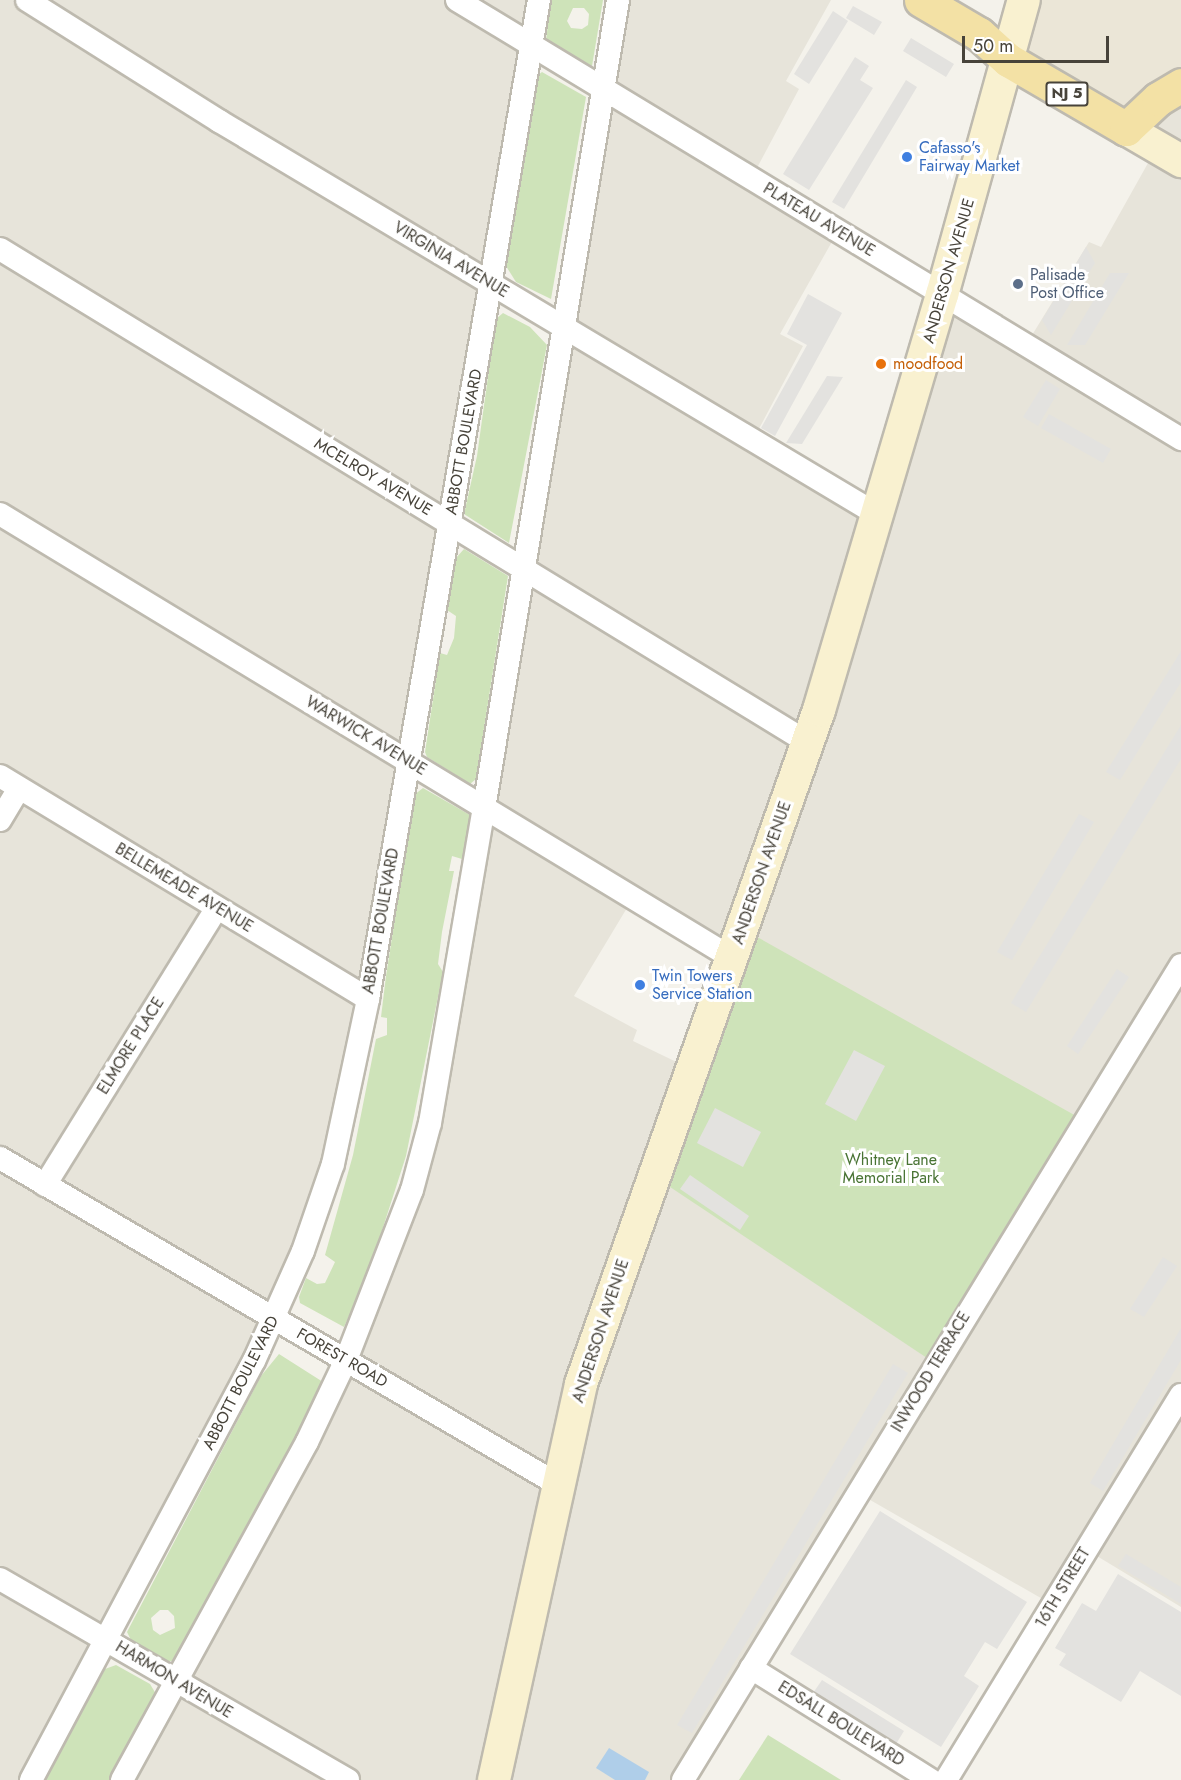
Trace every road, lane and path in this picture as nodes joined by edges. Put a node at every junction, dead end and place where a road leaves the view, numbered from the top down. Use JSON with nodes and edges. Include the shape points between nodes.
{"nodes":[{"id":1,"x":27,"y":0,"type":"edge"},
{"id":2,"x":457,"y":0,"type":"edge"},
{"id":3,"x":539,"y":0,"type":"edge"},
{"id":4,"x":618,"y":0,"type":"edge"},
{"id":5,"x":921,"y":0,"type":"edge"},
{"id":6,"x":1024,"y":0,"type":"edge"},
{"id":7,"x":531,"y":45,"type":"junction"},
{"id":8,"x":1008,"y":60,"type":"junction"},
{"id":9,"x":1181,"y":85,"type":"edge"},
{"id":10,"x":604,"y":93,"type":"junction"},
{"id":11,"x":1126,"y":129,"type":"junction"},
{"id":12,"x":1181,"y":161,"type":"edge"},
{"id":13,"x":0,"y":249,"type":"edge"},
{"id":14,"x":491,"y":283,"type":"junction"},
{"id":15,"x":942,"y":295,"type":"junction"},
{"id":16,"x":566,"y":328,"type":"junction"},
{"id":17,"x":1181,"y":439,"type":"edge"},
{"id":18,"x":0,"y":514,"type":"edge"},
{"id":19,"x":878,"y":515,"type":"junction"},
{"id":20,"x":450,"y":524,"type":"junction"},
{"id":21,"x":525,"y":570,"type":"junction"},
{"id":22,"x":807,"y":742,"type":"junction"},
{"id":23,"x":409,"y":762,"type":"junction"},
{"id":24,"x":9,"y":782,"type":"edge"},
{"id":25,"x":484,"y":808,"type":"junction"},
{"id":26,"x":0,"y":820,"type":"edge"},
{"id":27,"x":217,"y":908,"type":"junction"},
{"id":28,"x":732,"y":958,"type":"junction"},
{"id":29,"x":1181,"y":965,"type":"edge"},
{"id":30,"x":368,"y":999,"type":"junction"},
{"id":31,"x":0,"y":1158,"type":"edge"},
{"id":32,"x":45,"y":1185,"type":"junction"},
{"id":33,"x":274,"y":1318,"type":"junction"},
{"id":34,"x":346,"y":1360,"type":"junction"},
{"id":35,"x":1181,"y":1395,"type":"edge"},
{"id":36,"x":559,"y":1485,"type":"junction"},
{"id":37,"x":0,"y":1579,"type":"edge"},
{"id":38,"x":107,"y":1640,"type":"junction"},
{"id":39,"x":751,"y":1668,"type":"junction"},
{"id":40,"x":174,"y":1683,"type":"junction"},
{"id":41,"x":31,"y":1780,"type":"edge"},
{"id":42,"x":122,"y":1780,"type":"edge"},
{"id":43,"x":348,"y":1780,"type":"edge"},
{"id":44,"x":494,"y":1780,"type":"edge"},
{"id":45,"x":683,"y":1780,"type":"edge"},
{"id":46,"x":931,"y":1780,"type":"edge"},
{"id":47,"x":946,"y":1780,"type":"edge"}],
"edges":[{"from":1,"to":14,"type":"street","name":"VIRGINIA AVENUE","via":[[219,121]]},
{"from":2,"to":7,"type":"street","name":"PLATEAU AVENUE"},
{"from":3,"to":7,"type":"street","name":"ABBOTT BOULEVARD"},
{"from":4,"to":10,"type":"street"},
{"from":5,"to":8,"type":"main road","number":"NJ 5","via":[[980,34]]},
{"from":6,"to":8,"type":"main road","name":"ANDERSON AVENUE"},
{"from":7,"to":10,"type":"street","name":"PLATEAU AVENUE"},
{"from":7,"to":14,"type":"street","name":"ABBOTT BOULEVARD"},
{"from":8,"to":11,"type":"main road","number":"NJ 5"},
{"from":8,"to":15,"type":"main road","name":"ANDERSON AVENUE"},
{"from":9,"to":11,"type":"main road","via":[[1158,99]]},
{"from":10,"to":15,"type":"street","name":"PLATEAU AVENUE"},
{"from":10,"to":16,"type":"street"},
{"from":11,"to":12,"type":"main road"},
{"from":13,"to":20,"type":"street","name":"MCELROY AVENUE"},
{"from":14,"to":16,"type":"street","name":"VIRGINIA AVENUE"},
{"from":14,"to":20,"type":"street","name":"ABBOTT BOULEVARD"},
{"from":15,"to":17,"type":"street","name":"PLATEAU AVENUE"},
{"from":15,"to":19,"type":"main road","name":"ANDERSON AVENUE"},
{"from":16,"to":19,"type":"street","name":"VIRGINIA AVENUE"},
{"from":16,"to":21,"type":"street"},
{"from":18,"to":23,"type":"street","name":"WARWICK AVENUE"},
{"from":19,"to":22,"type":"main road","name":"ANDERSON AVENUE"},
{"from":20,"to":21,"type":"street","name":"MCELROY AVENUE"},
{"from":20,"to":23,"type":"street","name":"ABBOTT BOULEVARD"},
{"from":21,"to":22,"type":"street","name":"MCELROY AVENUE"},
{"from":21,"to":25,"type":"street"},
{"from":22,"to":28,"type":"main road","name":"ANDERSON AVENUE"},
{"from":23,"to":25,"type":"street","name":"WARWICK AVENUE"},
{"from":23,"to":30,"type":"street","name":"ABBOTT BOULEVARD"},
{"from":24,"to":26,"type":"street"},
{"from":24,"to":27,"type":"street","name":"BELLEMEADE AVENUE"},
{"from":25,"to":28,"type":"street","name":"WARWICK AVENUE"},
{"from":25,"to":34,"type":"street","via":[[430,1124],[393,1245]]},
{"from":27,"to":30,"type":"street","name":"BELLEMEADE AVENUE"},
{"from":27,"to":32,"type":"street","name":"ELMORE PLACE"},
{"from":28,"to":36,"type":"main road","name":"ANDERSON AVENUE","via":[[581,1384]]},
{"from":29,"to":39,"type":"street","name":"INWOOD TERRACE"},
{"from":30,"to":33,"type":"street","name":"ABBOTT BOULEVARD","via":[[333,1164],[303,1251]]},
{"from":31,"to":32,"type":"street","name":"FOREST ROAD"},
{"from":32,"to":33,"type":"street","name":"FOREST ROAD"},
{"from":33,"to":34,"type":"street","name":"FOREST ROAD"},
{"from":33,"to":38,"type":"street","name":"ABBOTT BOULEVARD"},
{"from":34,"to":36,"type":"street","name":"FOREST ROAD"},
{"from":34,"to":40,"type":"street","via":[[306,1442]]},
{"from":35,"to":47,"type":"street","name":"16TH STREET"},
{"from":36,"to":44,"type":"main road","name":"ANDERSON AVENUE"},
{"from":37,"to":38,"type":"street","name":"HARMON AVENUE"},
{"from":38,"to":40,"type":"street","name":"HARMON AVENUE"},
{"from":38,"to":41,"type":"street","name":"ABBOTT BOULEVARD"},
{"from":39,"to":45,"type":"street","name":"INWOOD TERRACE"},
{"from":39,"to":46,"type":"street","name":"EDSALL BOULEVARD"},
{"from":40,"to":42,"type":"street"},
{"from":40,"to":43,"type":"street","name":"HARMON AVENUE"}]}
